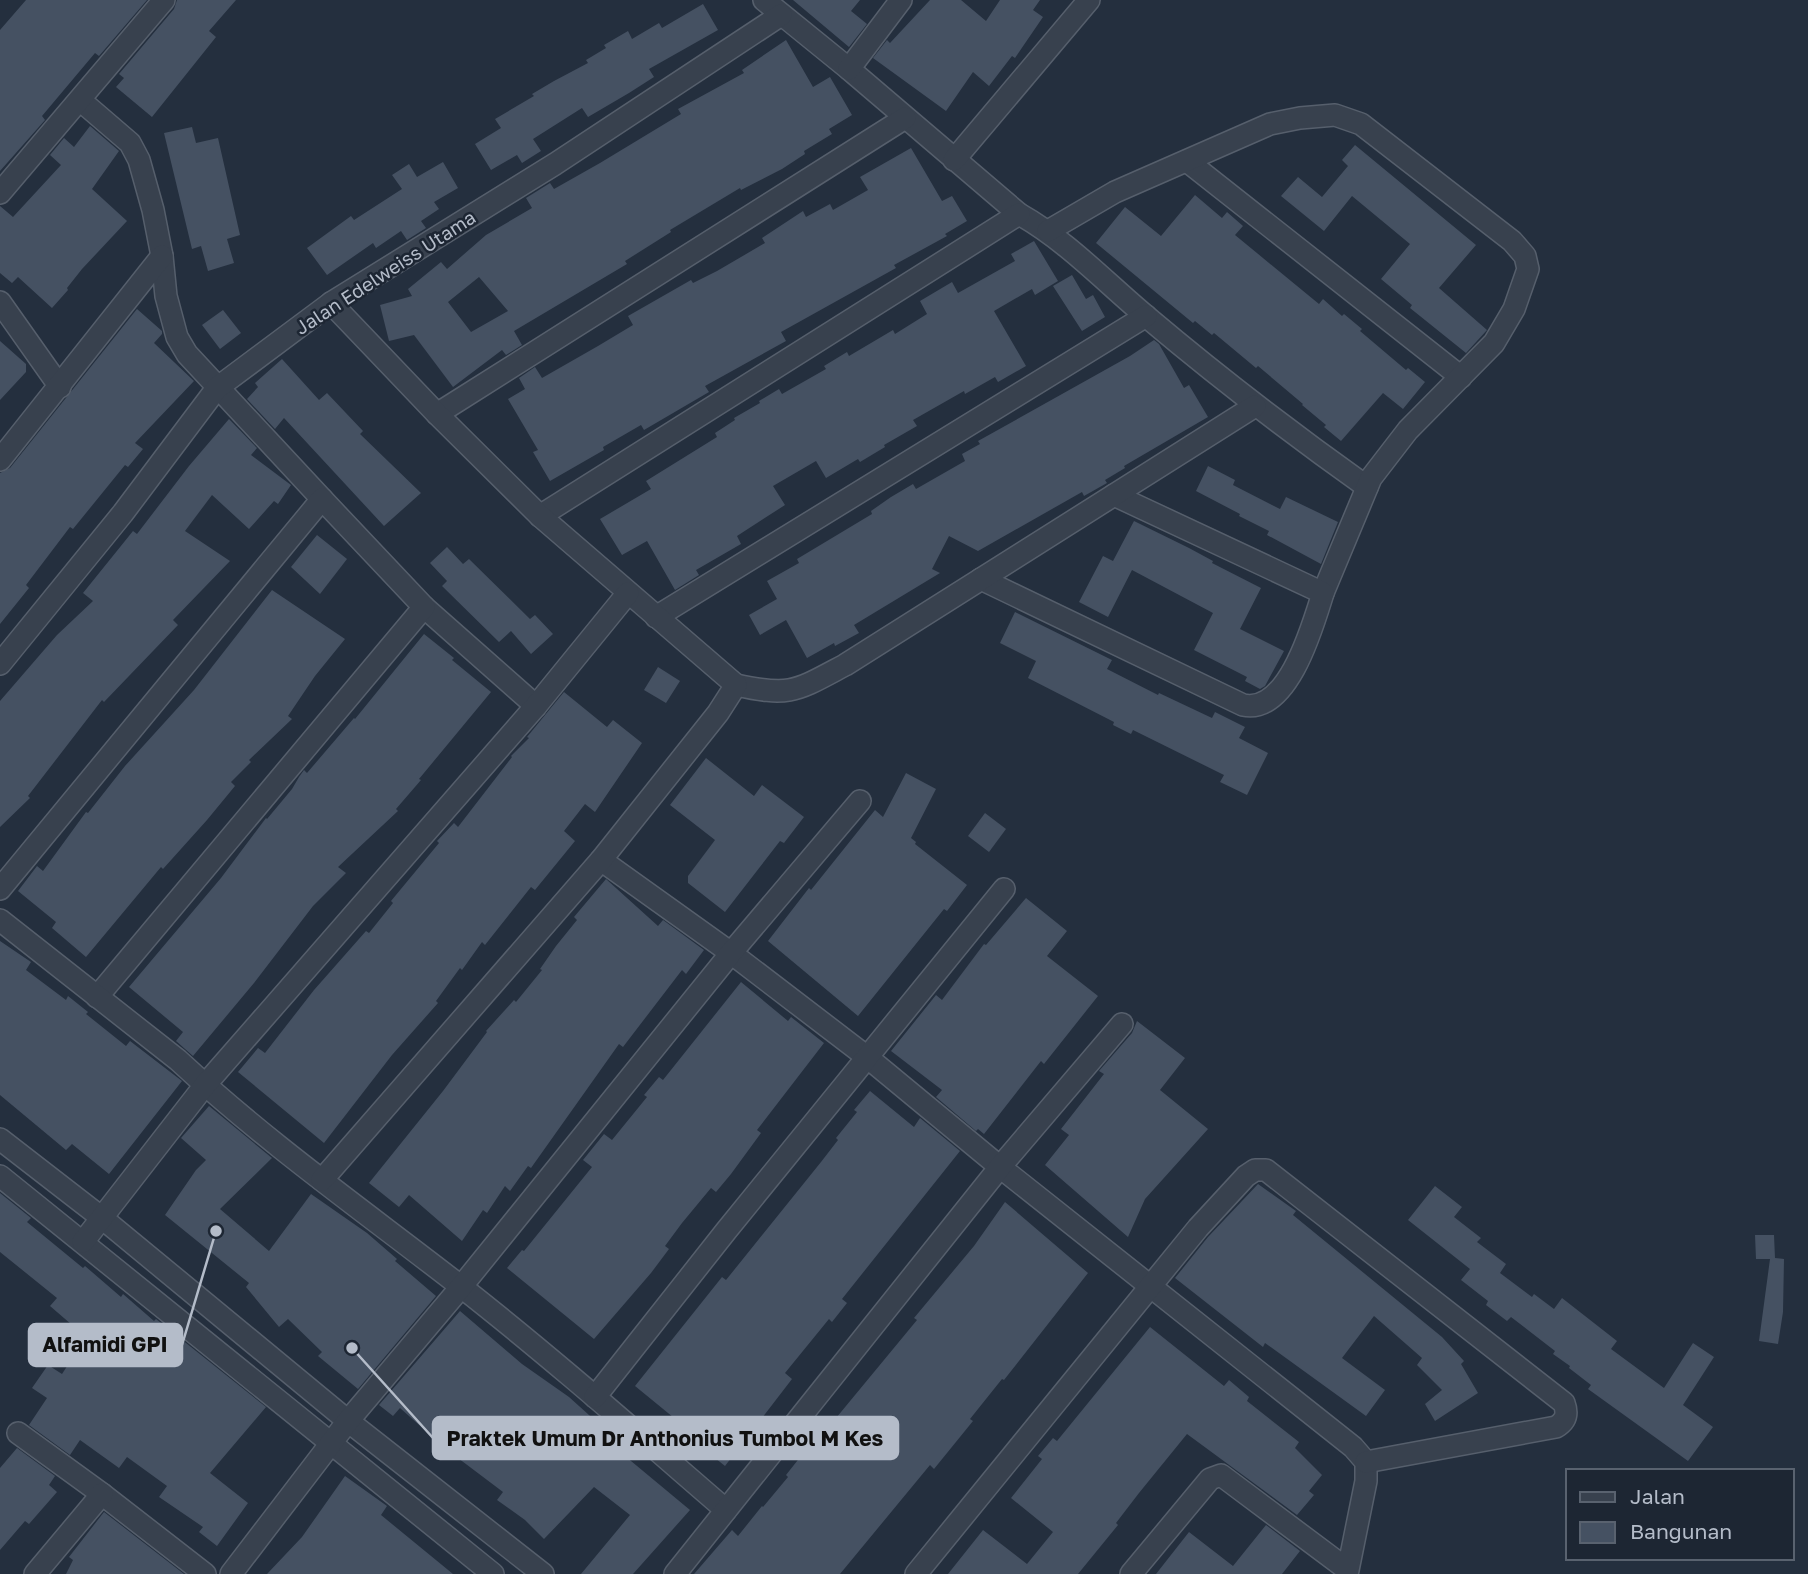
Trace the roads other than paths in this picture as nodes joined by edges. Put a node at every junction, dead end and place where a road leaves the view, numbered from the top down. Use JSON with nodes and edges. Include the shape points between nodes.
{"nodes":[{"id":1,"x":164,"y":0,"type":"edge"},
{"id":2,"x":764,"y":0,"type":"edge"},
{"id":3,"x":901,"y":0,"type":"edge"},
{"id":4,"x":1088,"y":0,"type":"edge"},
{"id":5,"x":781,"y":15,"type":"junction"},
{"id":6,"x":849,"y":69,"type":"junction"},
{"id":7,"x":80,"y":100,"type":"junction"},
{"id":8,"x":905,"y":118,"type":"junction"},
{"id":9,"x":954,"y":160,"type":"junction"},
{"id":10,"x":1187,"y":160,"type":"junction"},
{"id":11,"x":0,"y":193,"type":"edge"},
{"id":12,"x":1019,"y":214,"type":"junction"},
{"id":13,"x":1048,"y":231,"type":"junction"},
{"id":14,"x":162,"y":256,"type":"junction"},
{"id":15,"x":0,"y":302,"type":"edge"},
{"id":16,"x":331,"y":303,"type":"junction"},
{"id":17,"x":1146,"y":316,"type":"junction"},
{"id":18,"x":1461,"y":377,"type":"junction"},
{"id":19,"x":60,"y":387,"type":"junction"},
{"id":20,"x":217,"y":388,"type":"junction"},
{"id":21,"x":1255,"y":406,"type":"junction"},
{"id":22,"x":437,"y":414,"type":"junction"},
{"id":23,"x":0,"y":460,"type":"edge"},
{"id":24,"x":1367,"y":487,"type":"junction"},
{"id":25,"x":1115,"y":495,"type":"junction"},
{"id":26,"x":322,"y":499,"type":"junction"},
{"id":27,"x":540,"y":516,"type":"junction"},
{"id":28,"x":981,"y":579,"type":"junction"},
{"id":29,"x":628,"y":593,"type":"junction"},
{"id":30,"x":1323,"y":593,"type":"junction"},
{"id":31,"x":424,"y":607,"type":"junction"},
{"id":32,"x":656,"y":617,"type":"junction"},
{"id":33,"x":0,"y":664,"type":"edge"},
{"id":34,"x":736,"y":685,"type":"junction"},
{"id":35,"x":536,"y":706,"type":"junction"},
{"id":36,"x":860,"y":801,"type":"dead end"},
{"id":37,"x":601,"y":860,"type":"junction"},
{"id":38,"x":1004,"y":888,"type":"dead end"},
{"id":39,"x":0,"y":889,"type":"edge"},
{"id":40,"x":0,"y":920,"type":"edge"},
{"id":41,"x":731,"y":953,"type":"junction"},
{"id":42,"x":97,"y":997,"type":"junction"},
{"id":43,"x":1122,"y":1024,"type":"dead end"},
{"id":44,"x":867,"y":1057,"type":"junction"},
{"id":45,"x":205,"y":1085,"type":"junction"},
{"id":46,"x":0,"y":1139,"type":"edge"},
{"id":47,"x":1000,"y":1167,"type":"junction"},
{"id":48,"x":0,"y":1176,"type":"edge"},
{"id":49,"x":322,"y":1180,"type":"junction"},
{"id":50,"x":102,"y":1218,"type":"junction"},
{"id":51,"x":83,"y":1242,"type":"junction"},
{"id":52,"x":1153,"y":1286,"type":"junction"},
{"id":53,"x":461,"y":1287,"type":"junction"},
{"id":54,"x":595,"y":1396,"type":"junction"},
{"id":55,"x":348,"y":1420,"type":"junction"},
{"id":56,"x":18,"y":1433,"type":"dead end"},
{"id":57,"x":330,"y":1444,"type":"junction"},
{"id":58,"x":1366,"y":1462,"type":"junction"},
{"id":59,"x":102,"y":1494,"type":"junction"},
{"id":60,"x":726,"y":1510,"type":"junction"},
{"id":61,"x":1349,"y":1573,"type":"edge"},
{"id":62,"x":34,"y":1574,"type":"edge"},
{"id":63,"x":205,"y":1574,"type":"edge"},
{"id":64,"x":231,"y":1574,"type":"edge"},
{"id":65,"x":493,"y":1574,"type":"edge"},
{"id":66,"x":543,"y":1574,"type":"edge"},
{"id":67,"x":675,"y":1574,"type":"edge"},
{"id":68,"x":916,"y":1574,"type":"edge"},
{"id":69,"x":1131,"y":1574,"type":"edge"}],
"edges":[{"from":1,"to":7,"type":"street"},
{"from":2,"to":5,"type":"street"},
{"from":3,"to":6,"type":"street"},
{"from":4,"to":9,"type":"street"},
{"from":5,"to":6,"type":"street"},
{"from":5,"to":16,"type":"street","name":"Jalan Edelweiss Utama","via":[[555,164]]},
{"from":6,"to":8,"type":"street"},
{"from":7,"to":11,"type":"street"},
{"from":7,"to":14,"type":"street","via":[[130,143],[139,160]]},
{"from":8,"to":9,"type":"street"},
{"from":8,"to":22,"type":"street"},
{"from":9,"to":12,"type":"street"},
{"from":10,"to":13,"type":"street","via":[[1115,192]]},
{"from":10,"to":18,"type":"street"},
{"from":10,"to":18,"type":"street","via":[[1270,124],[1335,115],[1361,124],[1456,196],[1512,241],[1525,257],[1528,270],[1514,309],[1494,343]]},
{"from":12,"to":13,"type":"street"},
{"from":12,"to":27,"type":"street"},
{"from":13,"to":17,"type":"street"},
{"from":14,"to":19,"type":"street"},
{"from":14,"to":20,"type":"street","via":[[177,337]]},
{"from":15,"to":19,"type":"street"},
{"from":16,"to":20,"type":"street","name":"Jalan Edelweiss Utama"},
{"from":16,"to":22,"type":"street"},
{"from":17,"to":21,"type":"street"},
{"from":17,"to":32,"type":"street"},
{"from":18,"to":24,"type":"street","via":[[1408,430]]},
{"from":19,"to":23,"type":"street"},
{"from":20,"to":26,"type":"street"},
{"from":20,"to":33,"type":"street","name":"Jalan Edelweiss Utama"},
{"from":21,"to":24,"type":"street"},
{"from":21,"to":25,"type":"street"},
{"from":22,"to":27,"type":"street"},
{"from":24,"to":30,"type":"street"},
{"from":25,"to":28,"type":"street"},
{"from":25,"to":30,"type":"street"},
{"from":26,"to":31,"type":"street"},
{"from":26,"to":39,"type":"street"},
{"from":27,"to":29,"type":"street"},
{"from":28,"to":30,"type":"street","via":[[1251,707],[1284,687]]},
{"from":28,"to":34,"type":"street","via":[[801,689],[766,691]]},
{"from":29,"to":32,"type":"street"},
{"from":29,"to":35,"type":"street"},
{"from":31,"to":35,"type":"street"},
{"from":31,"to":42,"type":"street"},
{"from":32,"to":34,"type":"street"},
{"from":34,"to":37,"type":"street"},
{"from":35,"to":45,"type":"street"},
{"from":36,"to":41,"type":"street"},
{"from":37,"to":41,"type":"street"},
{"from":37,"to":49,"type":"street"},
{"from":38,"to":44,"type":"street"},
{"from":40,"to":42,"type":"street"},
{"from":41,"to":44,"type":"street"},
{"from":41,"to":53,"type":"street"},
{"from":42,"to":45,"type":"street"},
{"from":43,"to":47,"type":"street"},
{"from":44,"to":47,"type":"street"},
{"from":44,"to":54,"type":"street"},
{"from":45,"to":49,"type":"street"},
{"from":45,"to":50,"type":"street"},
{"from":46,"to":50,"type":"street"},
{"from":47,"to":52,"type":"street"},
{"from":47,"to":60,"type":"street"},
{"from":48,"to":51,"type":"street"},
{"from":49,"to":53,"type":"street"},
{"from":50,"to":51,"type":"street"},
{"from":50,"to":55,"type":"street"},
{"from":51,"to":57,"type":"street"},
{"from":52,"to":58,"type":"street"},
{"from":52,"to":58,"type":"street","via":[[1246,1177],[1255,1170],[1266,1170],[1564,1403],[1567,1410],[1562,1424],[1549,1429]]},
{"from":52,"to":68,"type":"street"},
{"from":53,"to":54,"type":"street"},
{"from":53,"to":55,"type":"street"},
{"from":54,"to":60,"type":"street"},
{"from":55,"to":57,"type":"street"},
{"from":55,"to":66,"type":"street"},
{"from":56,"to":59,"type":"street"},
{"from":57,"to":64,"type":"street"},
{"from":57,"to":65,"type":"street"},
{"from":58,"to":61,"type":"street"},
{"from":59,"to":62,"type":"street"},
{"from":59,"to":63,"type":"street"},
{"from":60,"to":67,"type":"street"},
{"from":61,"to":69,"type":"street","via":[[1221,1475],[1210,1479]]}]}
